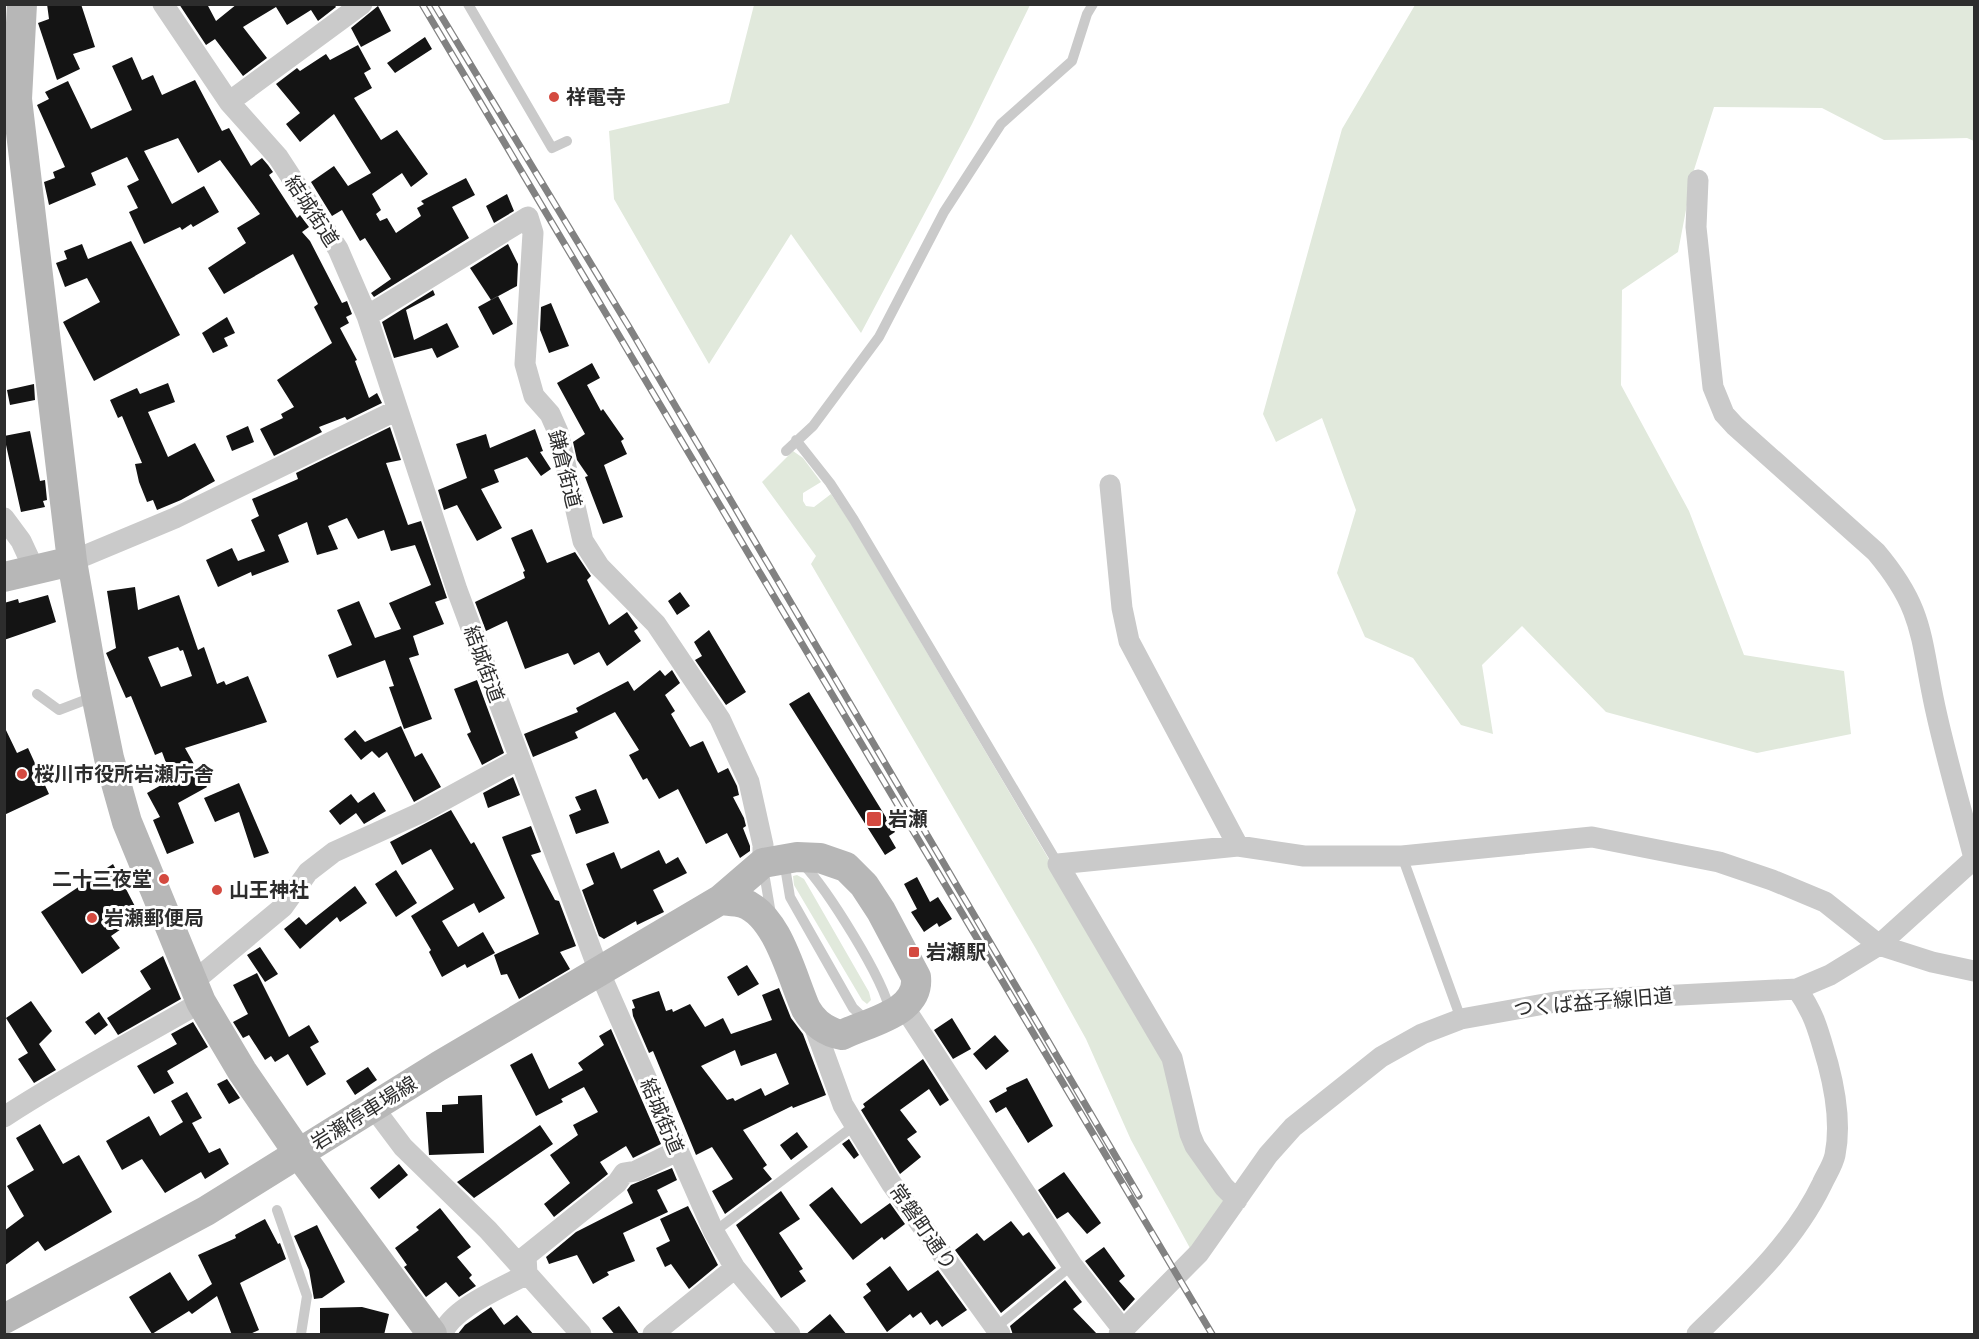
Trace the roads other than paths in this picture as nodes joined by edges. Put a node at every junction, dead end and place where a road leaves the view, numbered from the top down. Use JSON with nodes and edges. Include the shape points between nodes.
{"nodes":[{"id":1,"x":22,"y":4,"type":"edge"},
{"id":2,"x":163,"y":4,"type":"edge"},
{"id":3,"x":362,"y":4,"type":"edge"},
{"id":4,"x":468,"y":4,"type":"edge"},
{"id":5,"x":1093,"y":4,"type":"edge"},
{"id":6,"x":229,"y":102,"type":"junction"},
{"id":7,"x":567,"y":141,"type":"dead end"},
{"id":8,"x":1698,"y":180,"type":"dead end"},
{"id":9,"x":367,"y":316,"type":"junction"},
{"id":10,"x":397,"y":410,"type":"junction"},
{"id":11,"x":796,"y":440,"type":"junction"},
{"id":12,"x":786,"y":451,"type":"dead end"},
{"id":13,"x":1110,"y":485,"type":"dead end"},
{"id":14,"x":4,"y":518,"type":"edge"},
{"id":15,"x":72,"y":561,"type":"junction"},
{"id":16,"x":34,"y":569,"type":"junction"},
{"id":17,"x":4,"y":577,"type":"edge"},
{"id":18,"x":37,"y":694,"type":"dead end"},
{"id":19,"x":96,"y":696,"type":"junction"},
{"id":20,"x":519,"y":759,"type":"junction"},
{"id":21,"x":1238,"y":846,"type":"junction"},
{"id":22,"x":1402,"y":856,"type":"junction"},
{"id":23,"x":1974,"y":858,"type":"edge"},
{"id":24,"x":781,"y":859,"type":"junction"},
{"id":25,"x":1058,"y":864,"type":"junction"},
{"id":26,"x":720,"y":900,"type":"junction"},
{"id":27,"x":776,"y":934,"type":"junction"},
{"id":28,"x":1879,"y":945,"type":"junction"},
{"id":29,"x":600,"y":971,"type":"junction"},
{"id":30,"x":1974,"y":971,"type":"edge"},
{"id":31,"x":1797,"y":989,"type":"junction"},
{"id":32,"x":197,"y":992,"type":"junction"},
{"id":33,"x":888,"y":1014,"type":"junction"},
{"id":34,"x":1461,"y":1020,"type":"junction"},
{"id":35,"x":834,"y":1045,"type":"junction"},
{"id":36,"x":373,"y":1107,"type":"junction"},
{"id":37,"x":4,"y":1117,"type":"edge"},
{"id":38,"x":855,"y":1125,"type":"junction"},
{"id":39,"x":677,"y":1151,"type":"junction"},
{"id":40,"x":299,"y":1154,"type":"junction"},
{"id":41,"x":1238,"y":1200,"type":"junction"},
{"id":42,"x":277,"y":1210,"type":"dead end"},
{"id":43,"x":714,"y":1232,"type":"junction"},
{"id":44,"x":1072,"y":1265,"type":"junction"},
{"id":45,"x":735,"y":1268,"type":"junction"},
{"id":46,"x":527,"y":1274,"type":"junction"},
{"id":47,"x":4,"y":1319,"type":"edge"},
{"id":48,"x":997,"y":1331,"type":"edge"},
{"id":49,"x":1122,"y":1333,"type":"edge"},
{"id":50,"x":301,"y":1335,"type":"edge"},
{"id":51,"x":432,"y":1335,"type":"edge"},
{"id":52,"x":442,"y":1335,"type":"edge"},
{"id":53,"x":581,"y":1335,"type":"edge"},
{"id":54,"x":653,"y":1335,"type":"edge"},
{"id":55,"x":790,"y":1335,"type":"edge"},
{"id":56,"x":1696,"y":1335,"type":"edge"}],
"edges":[{"from":1,"to":15,"type":"street","via":[[17,99]]},
{"from":2,"to":6,"type":"street","name":"結城街道"},
{"from":3,"to":6,"type":"street"},
{"from":4,"to":7,"type":"lane","via":[[552,148]]},
{"from":5,"to":11,"type":"lane","via":[[1072,61],[1001,124],[944,212],[879,337],[813,426]]},
{"from":6,"to":9,"type":"street","name":"結城街道","via":[[278,157],[338,249]]},
{"from":8,"to":23,"type":"street","via":[[1696,227],[1711,369],[1718,399],[1735,426],[1876,552],[1909,598],[1919,622],[1935,707]]},
{"from":9,"to":10,"type":"street","name":"結城街道"},
{"from":9,"to":24,"type":"street","name":"鎌倉街道","via":[[528,217],[533,233],[525,364],[534,396],[550,414],[558,432],[583,541],[599,566],[656,624],[720,719],[749,782],[763,845]]},
{"from":10,"to":15,"type":"street","via":[[175,518]]},
{"from":10,"to":20,"type":"street","name":"結城街道"},
{"from":11,"to":12,"type":"lane"},
{"from":11,"to":25,"type":"lane","via":[[831,483],[854,520]]},
{"from":13,"to":21,"type":"street","via":[[1129,641]]},
{"from":14,"to":16,"type":"street"},
{"from":15,"to":16,"type":"street"},
{"from":15,"to":19,"type":"street"},
{"from":16,"to":17,"type":"street"},
{"from":18,"to":19,"type":"lane","via":[[58,710]]},
{"from":19,"to":32,"type":"street","via":[[127,822]]},
{"from":20,"to":29,"type":"street","name":"結城街道"},
{"from":20,"to":32,"type":"street","via":[[420,813],[334,852],[308,872],[293,896]]},
{"from":21,"to":22,"type":"street","via":[[1304,856]]},
{"from":21,"to":25,"type":"street"},
{"from":22,"to":28,"type":"street","via":[[1593,837],[1719,862],[1772,879],[1825,902]]},
{"from":22,"to":34,"type":"lane"},
{"from":23,"to":28,"type":"street","name":"つくば益子線旧道"},
{"from":24,"to":26,"type":"street","name":"岩瀬停車場線"},
{"from":24,"to":27,"type":"lane","via":[[766,895]]},
{"from":24,"to":33,"type":"lane","via":[[790,897],[853,1008]]},
{"from":24,"to":33,"type":"street","via":[[831,860],[846,867],[864,885],[916,977],[913,998]]},
{"from":25,"to":41,"type":"street","via":[[1172,1059],[1195,1146]]},
{"from":26,"to":27,"type":"street","via":[[743,903],[756,910]]},
{"from":26,"to":29,"type":"street","name":"岩瀬停車場線"},
{"from":27,"to":35,"type":"street","via":[[812,1020]]},
{"from":28,"to":30,"type":"street"},
{"from":28,"to":31,"type":"street","name":"つくば益子線旧道","via":[[1830,975]]},
{"from":29,"to":36,"type":"street","name":"岩瀬停車場線"},
{"from":29,"to":39,"type":"street","name":"結城街道"},
{"from":31,"to":34,"type":"street","name":"つくば益子線旧道","via":[[1561,1001]]},
{"from":31,"to":56,"type":"street","via":[[1814,1013],[1832,1079],[1838,1114],[1834,1158],[1814,1202],[1792,1234]]},
{"from":32,"to":37,"type":"street","via":[[114,1053],[54,1084]]},
{"from":32,"to":40,"type":"street","via":[[242,1071]]},
{"from":33,"to":35,"type":"street"},
{"from":33,"to":44,"type":"street"},
{"from":34,"to":41,"type":"street","name":"つくば益子線旧道","via":[[1422,1034],[1381,1057],[1327,1098],[1293,1126]]},
{"from":35,"to":38,"type":"street","name":"常磐町通り","via":[[843,1105]]},
{"from":36,"to":40,"type":"street","name":"岩瀬停車場線"},
{"from":36,"to":46,"type":"street","via":[[404,1147]]},
{"from":38,"to":43,"type":"lane"},
{"from":38,"to":48,"type":"street","name":"常磐町通り","via":[[891,1183]]},
{"from":39,"to":43,"type":"street","name":"結城街道"},
{"from":39,"to":46,"type":"street","via":[[624,1173],[617,1183],[526,1256]]},
{"from":40,"to":47,"type":"street","name":"岩瀬停車場線","via":[[206,1210]]},
{"from":40,"to":51,"type":"street"},
{"from":41,"to":49,"type":"street","name":"つくば益子線旧道","via":[[1199,1252]]},
{"from":42,"to":50,"type":"lane","via":[[307,1296]]},
{"from":43,"to":45,"type":"street","name":"結城街道"},
{"from":44,"to":48,"type":"lane"},
{"from":44,"to":49,"type":"street"},
{"from":45,"to":54,"type":"street"},
{"from":45,"to":55,"type":"street","name":"結城街道"},
{"from":46,"to":52,"type":"street","via":[[460,1312],[446,1324]]},
{"from":46,"to":53,"type":"street"}]}
